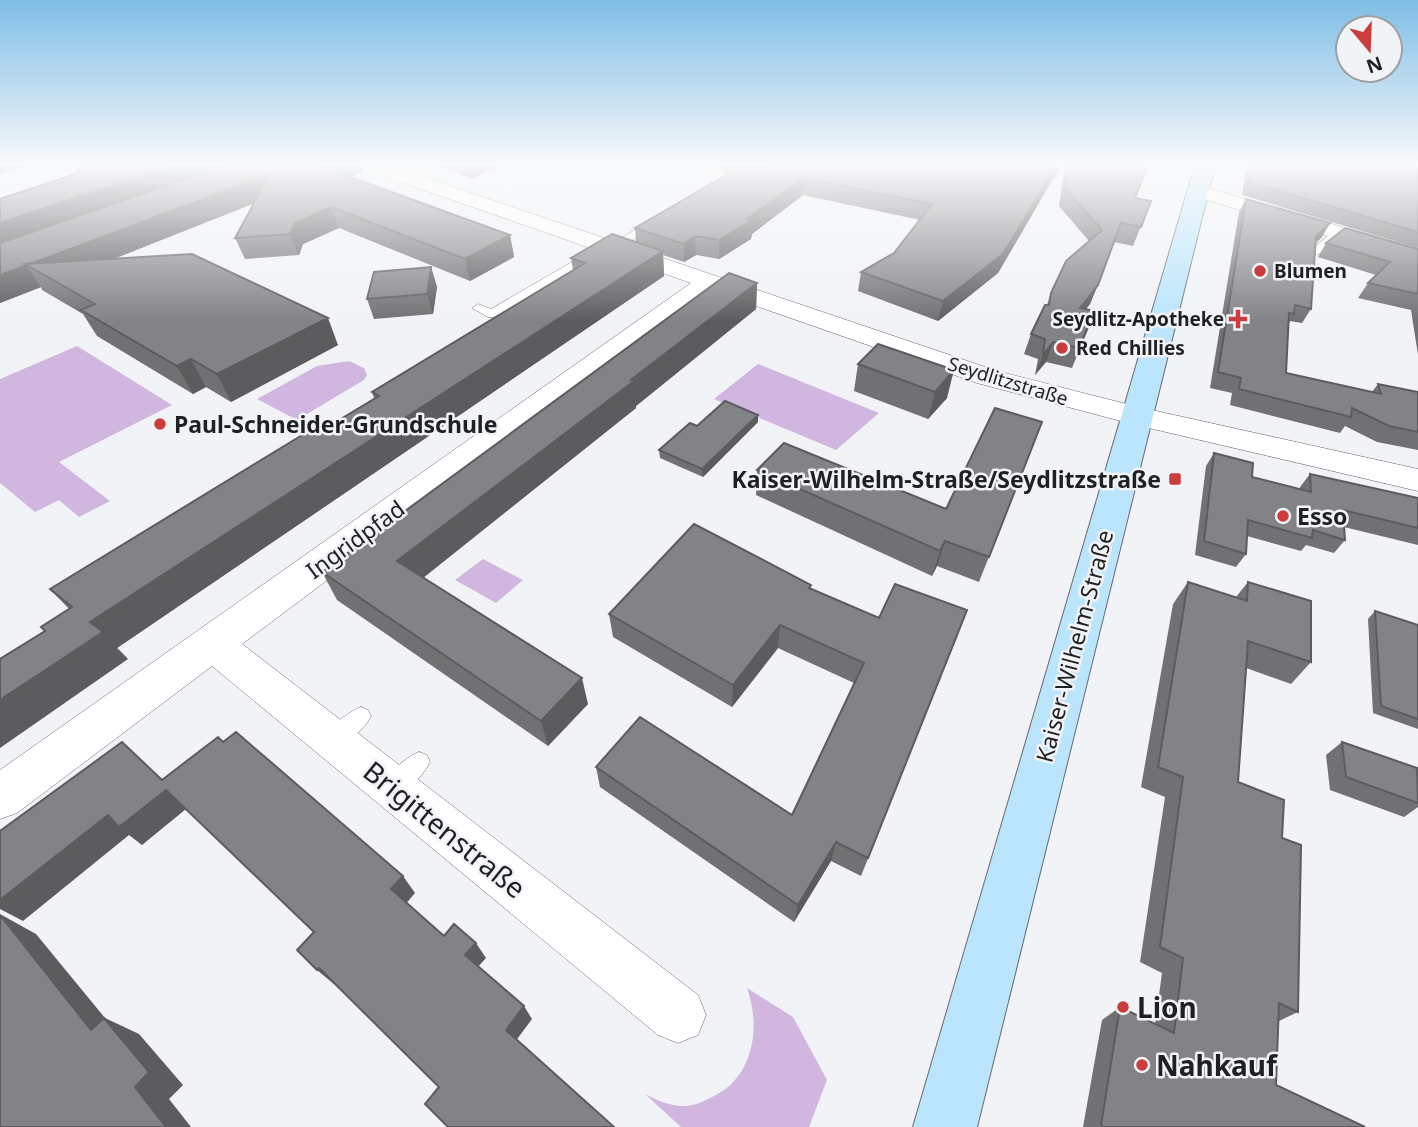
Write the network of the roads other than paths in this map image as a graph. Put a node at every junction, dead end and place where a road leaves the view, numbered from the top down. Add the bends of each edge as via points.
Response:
1 (524, 218) edge
2 (661, 218) edge
3 (1190, 218) edge
4 (1286, 218) edge
5 (1338, 233) junction
6 (609, 247) junction
7 (1315, 252) edge
8 (1418, 256) edge
9 (709, 282) junction
10 (478, 309) dead end
11 (1136, 416) junction
12 (1418, 481) edge
13 (212, 643) junction
14 (0, 797) edge
15 (678, 1015) dead end
16 (945, 1127) edge

1 - 6 street, Seydlitzstraße
2 - 6 lane
3 - 11 main road, Kaiser-Wilhelm-Straße
4 - 5 street
5 - 7 lane
5 - 8 street
6 - 9 street, Seydlitzstraße
6 - 10 lane via 492,314
9 - 11 street, Seydlitzstraße via 987,377
9 - 13 street, Ingridpfad
11 - 12 street, Seydlitzstraße
11 - 16 main road, Kaiser-Wilhelm-Straße
13 - 14 street, Ingridpfad
13 - 15 street, Brigittenstraße via 347,728 406,774

